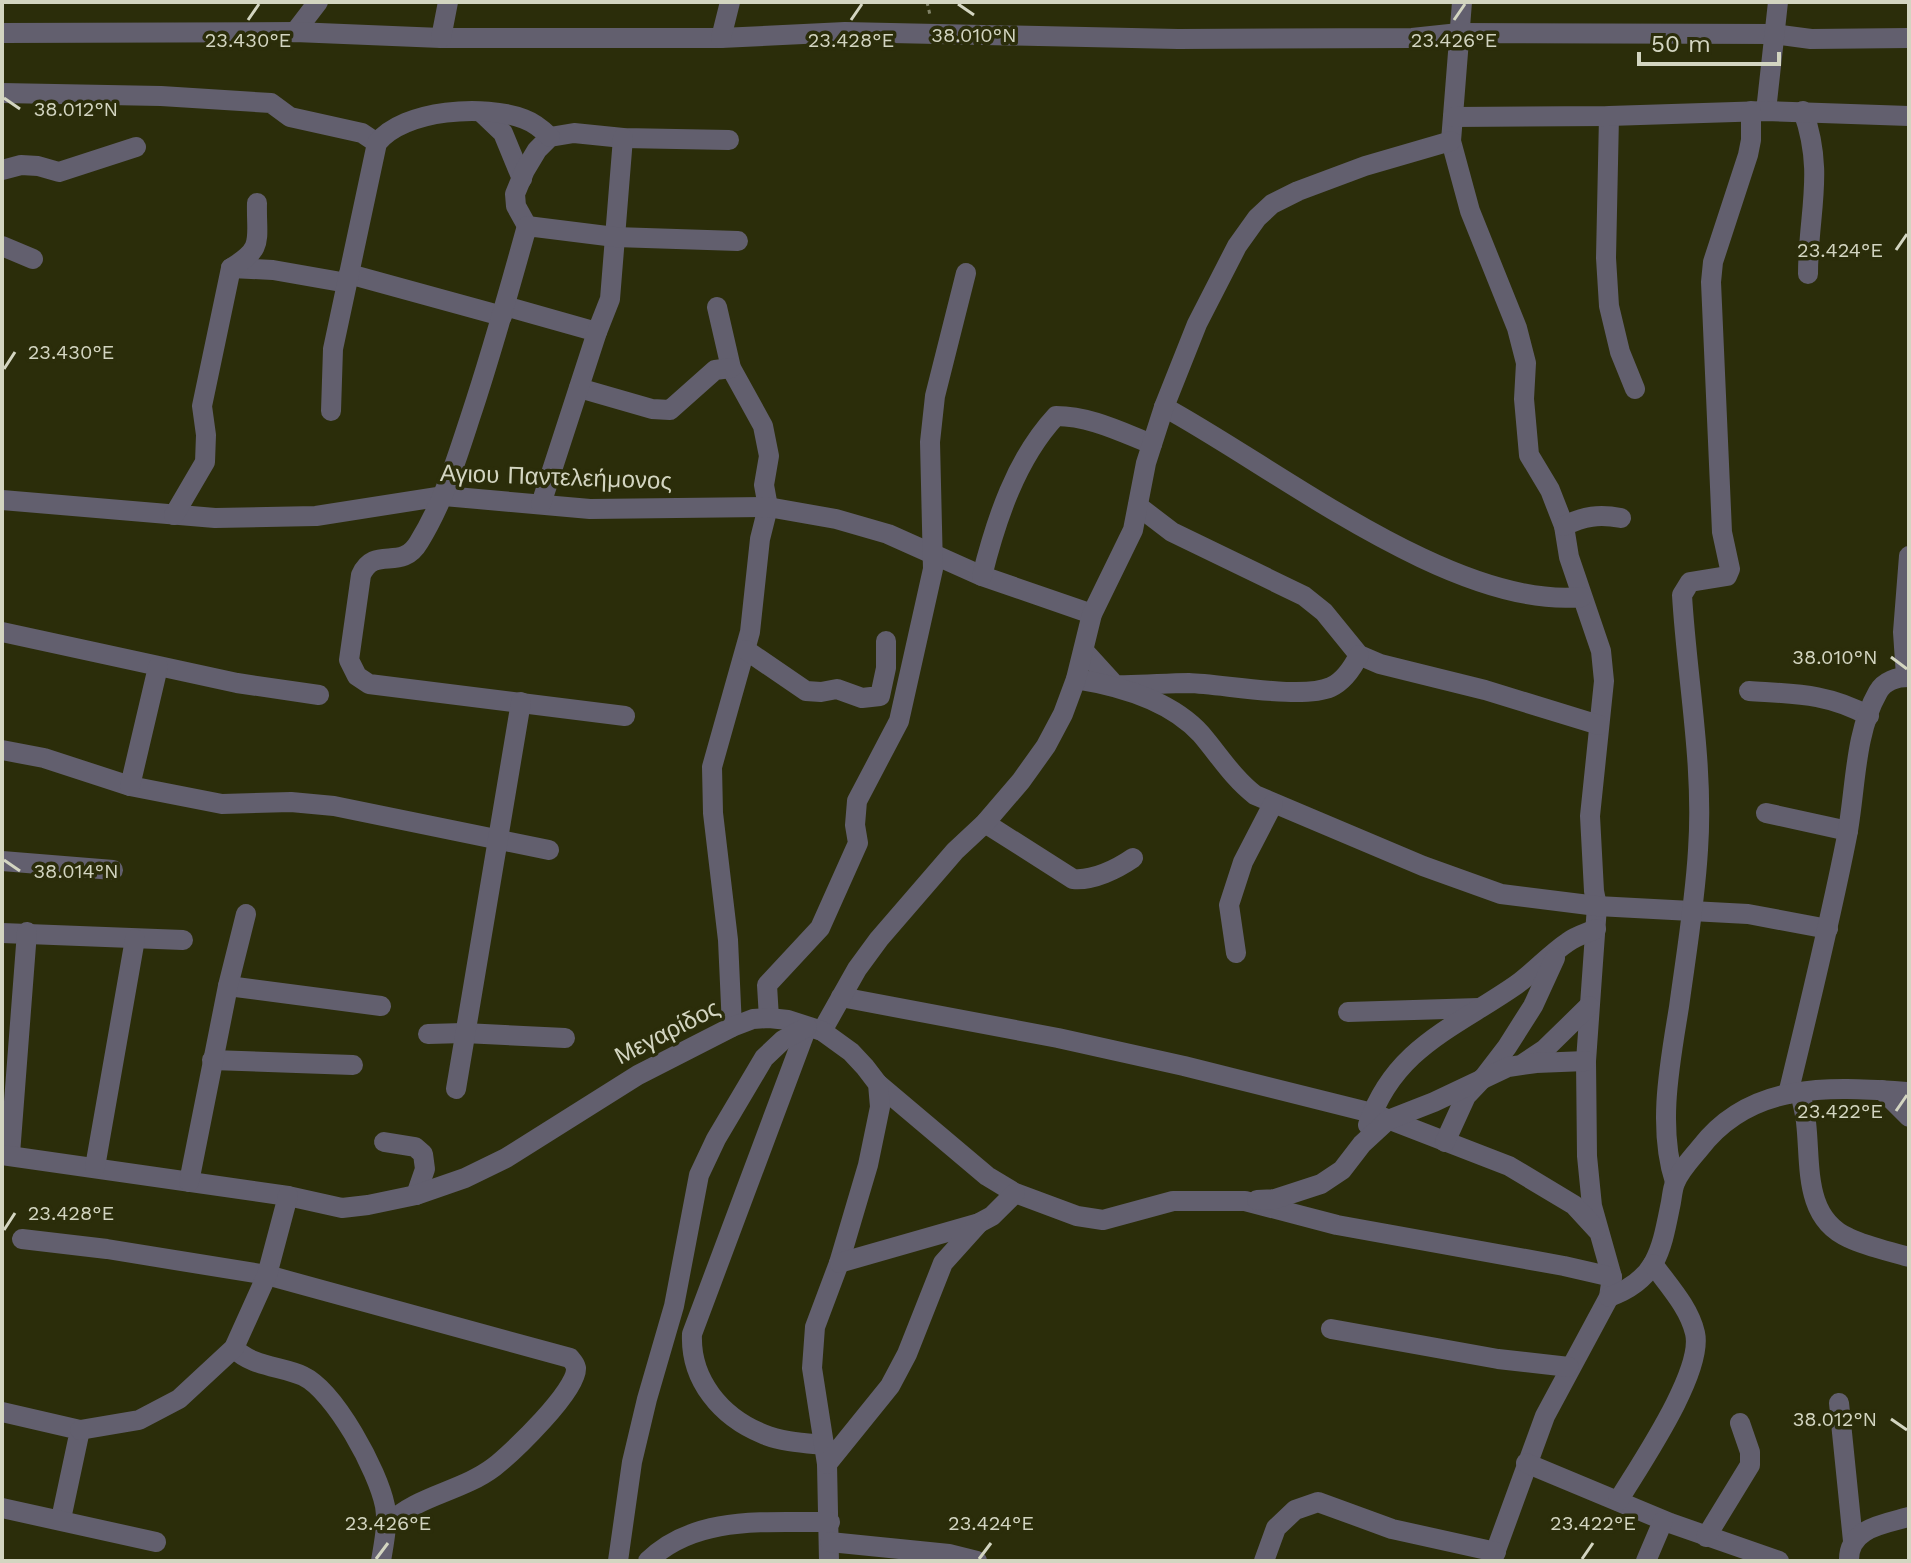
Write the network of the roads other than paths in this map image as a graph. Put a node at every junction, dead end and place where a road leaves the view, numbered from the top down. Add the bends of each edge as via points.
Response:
1 (318, 2) edge
2 (448, 2) edge
3 (730, 2) edge
4 (1462, 2) edge
5 (1778, 2) edge
6 (295, 32) junction
7 (2, 33) edge
8 (1459, 33) junction
9 (1774, 34) junction
10 (441, 38) junction
11 (721, 38) junction
12 (1909, 38) edge
13 (2, 93) edge
14 (1759, 111) junction
15 (1803, 111) junction
16 (481, 112) junction
17 (1609, 116) junction
18 (1909, 116) edge
19 (1453, 117) junction
20 (550, 137) junction
21 (623, 138) junction
22 (729, 140) dead end
23 (1451, 141) junction
24 (377, 143) junction
25 (136, 147) dead end
26 (2, 170) edge
27 (522, 179) junction
28 (257, 203) dead end
29 (527, 226) junction
30 (615, 237) junction
31 (738, 241) dead end
32 (2, 246) edge
33 (33, 259) dead end
34 (231, 268) junction
35 (966, 273) dead end
36 (1808, 274) dead end
37 (348, 279) junction
38 (717, 307) dead end
39 (504, 311) junction
40 (597, 332) junction
41 (731, 368) junction
42 (579, 388) junction
43 (1635, 389) dead end
44 (1164, 407) junction
45 (331, 411) dead end
46 (1152, 444) junction
47 (444, 496) junction
48 (2, 500) edge
49 (541, 504) junction
50 (1138, 506) junction
51 (768, 507) junction
52 (174, 515) junction
53 (1621, 518) dead end
54 (1564, 526) junction
55 (931, 554) junction
56 (1909, 556) edge
57 (982, 576) junction
58 (1582, 597) junction
59 (1092, 614) junction
60 (2, 632) edge
61 (886, 641) dead end
62 (746, 650) junction
63 (1084, 651) junction
64 (1359, 655) junction
65 (158, 667) junction
66 (1908, 676) edge
67 (1076, 679) junction
68 (1115, 685) junction
69 (1749, 691) dead end
70 (319, 695) dead end
71 (521, 702) junction
72 (625, 716) dead end
73 (1869, 716) junction
74 (1599, 725) junction
75 (2, 750) edge
76 (130, 786) junction
77 (1273, 804) junction
78 (1766, 813) dead end
79 (985, 823) junction
80 (1848, 831) junction
81 (498, 841) junction
82 (549, 850) dead end
83 (1133, 858) dead end
84 (2, 861) edge
85 (113, 870) dead end
86 (1597, 906) junction
87 (1693, 911) junction
88 (246, 914) dead end
89 (1596, 929) junction
90 (1828, 929) junction
91 (27, 932) junction
92 (2, 933) edge
93 (135, 939) junction
94 (183, 940) dead end
95 (1558, 950) junction
96 (1236, 953) dead end
97 (228, 986) junction
98 (841, 997) junction
99 (381, 1006) dead end
100 (1589, 1006) junction
101 (1481, 1008) junction
102 (1348, 1012) dead end
103 (769, 1018) junction
104 (732, 1027) junction
105 (814, 1029) junction
106 (464, 1033) junction
107 (428, 1034) dead end
108 (565, 1038) dead end
109 (212, 1060) junction
110 (1586, 1061) junction
111 (353, 1065) dead end
112 (1521, 1065) junction
113 (1484, 1077) junction
114 (878, 1084) junction
115 (456, 1089) dead end
116 (1882, 1090) junction
117 (1909, 1092) edge
118 (1794, 1093) junction
119 (1380, 1116) junction
120 (1909, 1117) edge
121 (384, 1142) dead end
122 (1445, 1142) junction
123 (6, 1155) edge
124 (95, 1167) junction
125 (189, 1182) junction
126 (1675, 1182) junction
127 (1015, 1193) junction
128 (416, 1195) junction
129 (288, 1196) junction
130 (1245, 1201) junction
131 (979, 1223) junction
132 (1600, 1233) junction
133 (22, 1239) dead end
134 (1909, 1257) edge
135 (839, 1263) junction
136 (1653, 1264) junction
137 (267, 1275) junction
138 (1610, 1287) junction
139 (1331, 1329) dead end
140 (234, 1348) junction
141 (1569, 1367) junction
142 (1839, 1403) dead end
143 (2, 1412) edge
144 (1740, 1423) dead end
145 (80, 1430) junction
146 (826, 1454) junction
147 (1526, 1463) junction
148 (1618, 1501) junction
149 (2, 1508) edge
150 (1909, 1517) edge
151 (61, 1519) junction
152 (1663, 1521) junction
153 (387, 1525) junction
154 (1706, 1537) junction
155 (156, 1542) dead end
156 (830, 1542) edge
157 (1851, 1551) edge
158 (1494, 1556) edge
159 (381, 1561) edge
160 (618, 1561) edge
161 (648, 1561) edge
162 (977, 1561) edge
163 (1264, 1561) edge
164 (1646, 1561) edge
165 (1779, 1561) edge

1 - 6 street
2 - 10 street
3 - 11 street
4 - 8 street
5 - 9 street
6 - 7 street
6 - 10 street
8 - 9 street
8 - 11 street via 1178,39 845,32
8 - 19 street
9 - 12 street
9 - 14 street
10 - 11 street
13 - 24 street via 271,103 290,117 362,133
14 - 15 street
14 - 17 street
14 - 87 street via 1711,282 1722,532 1730,569 1713,581 1690,582 1682,595 1700,817
15 - 18 street
15 - 36 street via 1816,170
16 - 20 street via 522,118
16 - 24 street via 403,122
16 - 27 street via 503,133
17 - 19 street
17 - 43 street via 1609,306
19 - 23 street
20 - 21 street via 574,133
20 - 27 street
21 - 22 street
21 - 30 street
23 - 44 street via 1365,166 1272,204 1237,246 1217,283
23 - 54 street via 1470,211 1526,363 1529,455
24 - 37 street
25 - 26 street via 59,172 21,165
27 - 29 street via 516,206
28 - 34 street via 255,249
29 - 30 street
29 - 39 street
30 - 31 street
30 - 40 street via 610,299
32 - 33 street
34 - 37 street
34 - 52 street via 202,406 205,462
35 - 55 street via 935,396
37 - 39 street
37 - 45 street via 333,349
38 - 41 street
39 - 40 street
39 - 47 street
40 - 42 street
41 - 42 street via 715,370 670,410
41 - 51 street via 763,426 769,456 764,485
42 - 49 street
44 - 46 street
44 - 58 street via 1359,525 1429,560 1508,591 1556,600
46 - 50 street
46 - 57 street via 1100,424 1056,416 1009,492
47 - 49 street, Αγιου Παντελεήμονος
47 - 52 street, Αγιου Παντελεήμονος via 316,516
47 - 71 street via 406,556 366,565 349,660 357,676 369,684
48 - 52 street, Αγιου Παντελεήμονος
49 - 51 street, Αγιου Παντελεήμονος via 590,509
50 - 59 street via 1133,530
50 - 64 street via 1172,532 1304,596
51 - 55 street, Αγιου Παντελεήμονος via 836,519
51 - 62 street
53 - 54 street via 1599,514
54 - 58 street
55 - 57 street, Αγιου Παντελεήμονος
55 - 103 street via 930,587 899,721 857,801 858,843 820,928 767,985
56 - 66 street via 1903,621
57 - 59 street, Αγιου Παντελεήμονος
58 - 74 street via 1601,651
59 - 63 street
60 - 65 street
61 - 62 street via 883,688 871,699 837,689 806,691
62 - 104 street via 712,767
63 - 67 street
63 - 68 street
64 - 68 street via 1340,680 1311,691 1186,683
64 - 74 street
65 - 70 street
65 - 76 street
66 - 73 street via 1879,689
67 - 68 street
67 - 79 street via 1039,756
68 - 77 street via 1176,714 1199,732 1240,783
69 - 73 street via 1833,699
71 - 72 street
71 - 81 street
73 - 80 street
74 - 86 street via 1590,816
75 - 76 street
76 - 81 street via 222,804 334,806
77 - 86 street via 1501,894
77 - 96 street via 1243,862 1229,905
78 - 80 street
79 - 83 street via 1073,879 1101,874
79 - 98 street via 879,939
80 - 90 street
81 - 82 street
81 - 106 street
84 - 85 street
86 - 87 street
86 - 89 street
87 - 90 street via 1748,914
87 - 126 street via 1668,1085 1667,1144
88 - 97 street
89 - 95 street
89 - 100 street
90 - 118 street
91 - 92 street
91 - 93 street
91 - 123 street
93 - 94 street
93 - 124 street
95 - 101 street
95 - 113 street via 1533,1006
97 - 99 street
97 - 109 street
98 - 105 street
98 - 119 street via 1156,1059
100 - 110 street
100 - 112 street
101 - 102 street
101 - 119 street via 1405,1062 1391,1077
103 - 104 street, Μεγαρίδος
103 - 105 street, Μεγαρίδος
104 - 128 street, Μεγαρίδος via 638,1075 506,1158
105 - 114 street, Μεγαρίδος via 851,1052
105 - 146 street via 692,1334 691,1355 712,1398 732,1417 764,1435
105 - 160 street via 783,1040 764,1058 699,1175 674,1306 632,1462
106 - 107 street
106 - 108 street
106 - 115 street
109 - 111 street
109 - 125 street
110 - 112 street
110 - 132 street via 1587,1156
112 - 113 street
113 - 119 street via 1434,1102
113 - 122 street via 1466,1096
114 - 127 street, Μεγαρίδος via 959,1155
114 - 135 street via 878,1127
116 - 117 street
116 - 118 street
116 - 120 street
118 - 126 street via 1738,1111 1706,1139
118 - 134 street via 1806,1120 1812,1195 1821,1215 1848,1238
119 - 122 street
119 - 130 street via 1342,1170 1321,1184 1275,1199
121 - 128 street via 415,1147 423,1154 425,1169
122 - 132 street via 1509,1166 1545,1187 1574,1205
123 - 124 street, Μεγαρίδος
124 - 125 street, Μεγαρίδος
125 - 129 street, Μεγαρίδος
126 - 136 street
127 - 130 street, Μεγαρίδος via 1103,1220 1173,1201
127 - 131 street
128 - 129 street, Μεγαρίδος via 342,1208
129 - 137 street
130 - 138 street via 1337,1225 1564,1266
131 - 135 street
131 - 146 street via 943,1263 890,1386
132 - 138 street
133 - 137 street
135 - 146 street via 815,1327 813,1349
136 - 138 street via 1631,1289
136 - 148 street via 1683,1305 1697,1350 1679,1396
137 - 140 street
137 - 153 street via 574,1363 573,1380 552,1411 493,1468 403,1510
138 - 141 street
139 - 141 street
140 - 145 street via 179,1399 139,1420
140 - 153 street via 264,1365 304,1377 326,1395 381,1490
141 - 147 street
142 - 157 street
143 - 145 street
144 - 154 street via 1750,1465
145 - 151 street
146 - 156 street
147 - 148 street
147 - 158 street
148 - 152 street
149 - 151 street
150 - 157 street via 1863,1532
151 - 155 street
152 - 154 street
152 - 164 street
153 - 159 street
154 - 165 street
156 - 161 street via 710,1527 661,1548
156 - 162 street
158 - 163 street via 1392,1529 1318,1502 1295,1510 1276,1528

